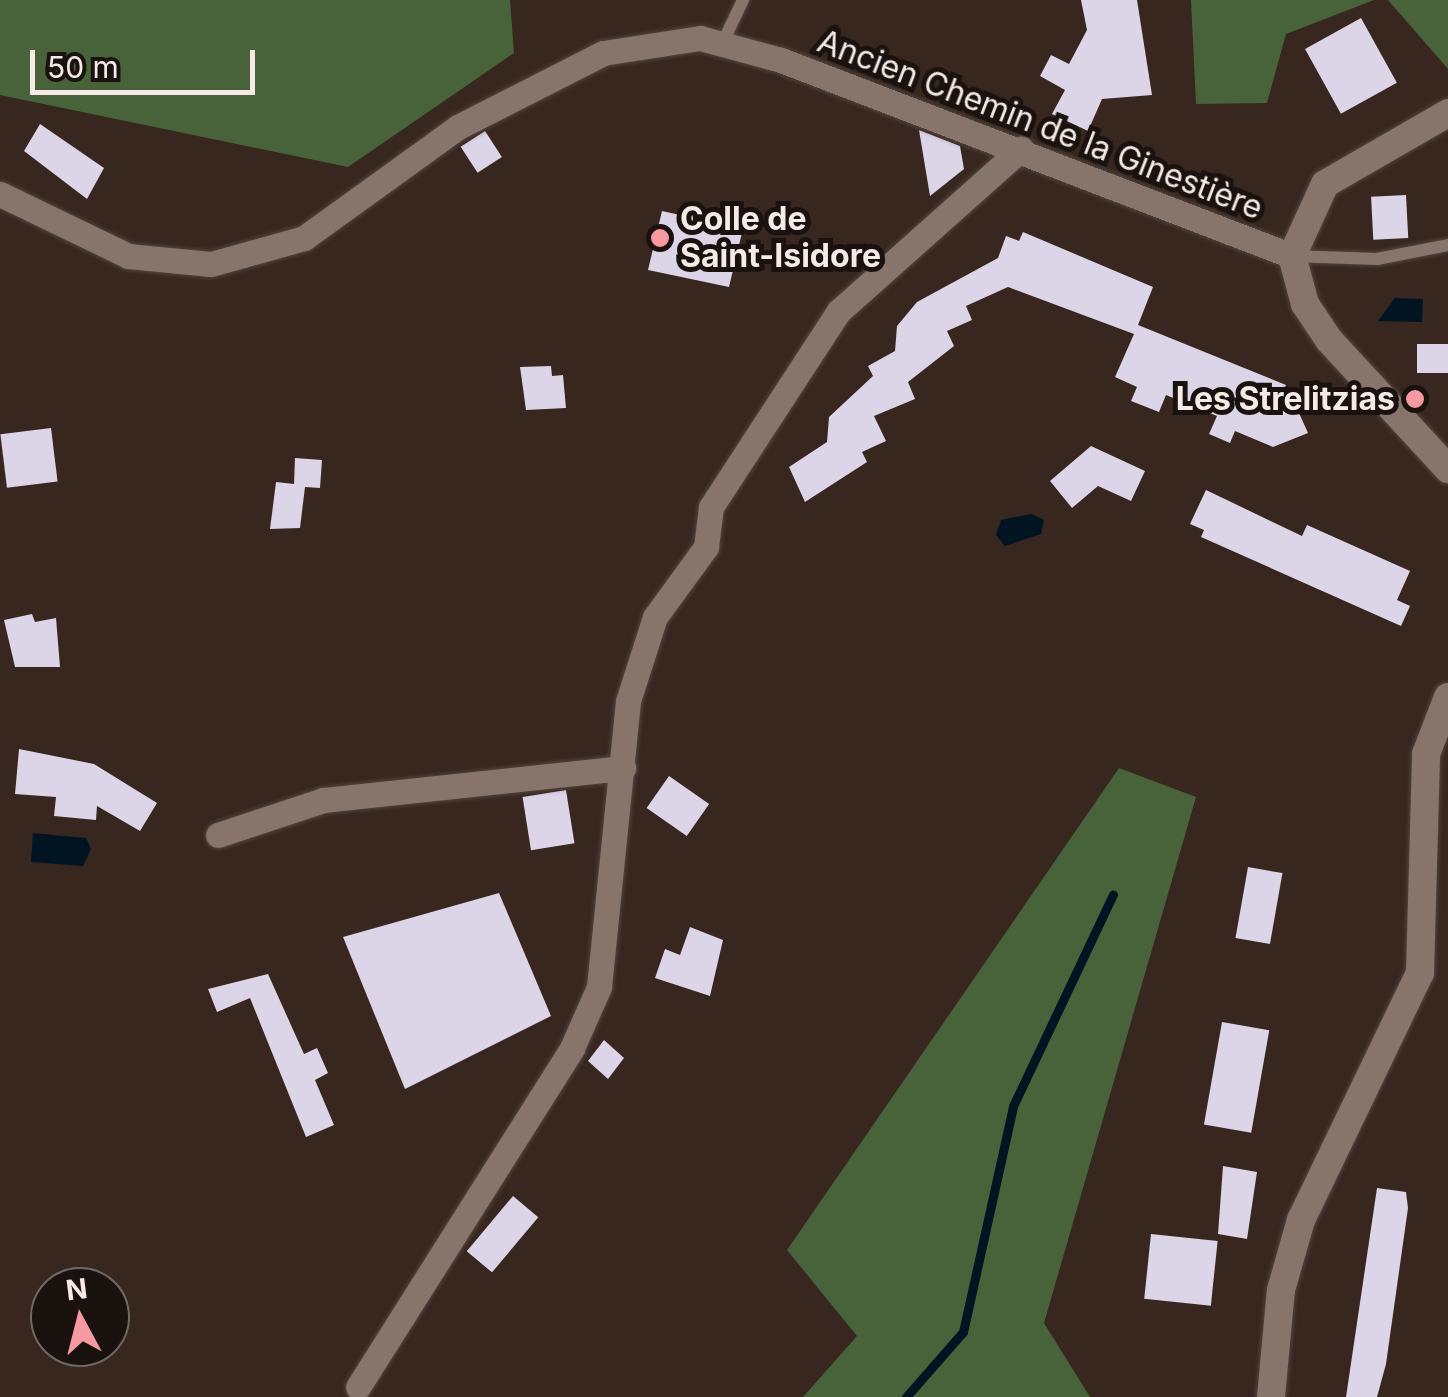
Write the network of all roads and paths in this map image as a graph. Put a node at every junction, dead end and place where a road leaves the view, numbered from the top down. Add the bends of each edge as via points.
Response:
1 (743, 0) edge
2 (722, 44) junction
3 (1448, 112) edge
4 (1021, 149) junction
5 (0, 194) edge
6 (1448, 245) edge
7 (1292, 256) junction
8 (1448, 469) edge
9 (1448, 697) edge
10 (622, 768) junction
11 (218, 835) dead end
12 (358, 1387) dead end
13 (1271, 1397) edge

1 - 2 lane
2 - 4 street, Ancien Chemin de la Ginestière
2 - 5 street, Ancien Chemin de la Ginestière via 700,38 602,53 458,127 304,238 211,264 128,256
3 - 7 street via 1325,184
4 - 7 street, Ancien Chemin de la Ginestière
4 - 10 street via 839,311 712,508 706,547 655,617 628,701
6 - 7 lane via 1377,259
7 - 8 street via 1304,304 1330,340
9 - 13 street via 1424,769 1420,973 1301,1220 1281,1290
10 - 11 street via 323,800
10 - 12 street via 599,988 572,1048

